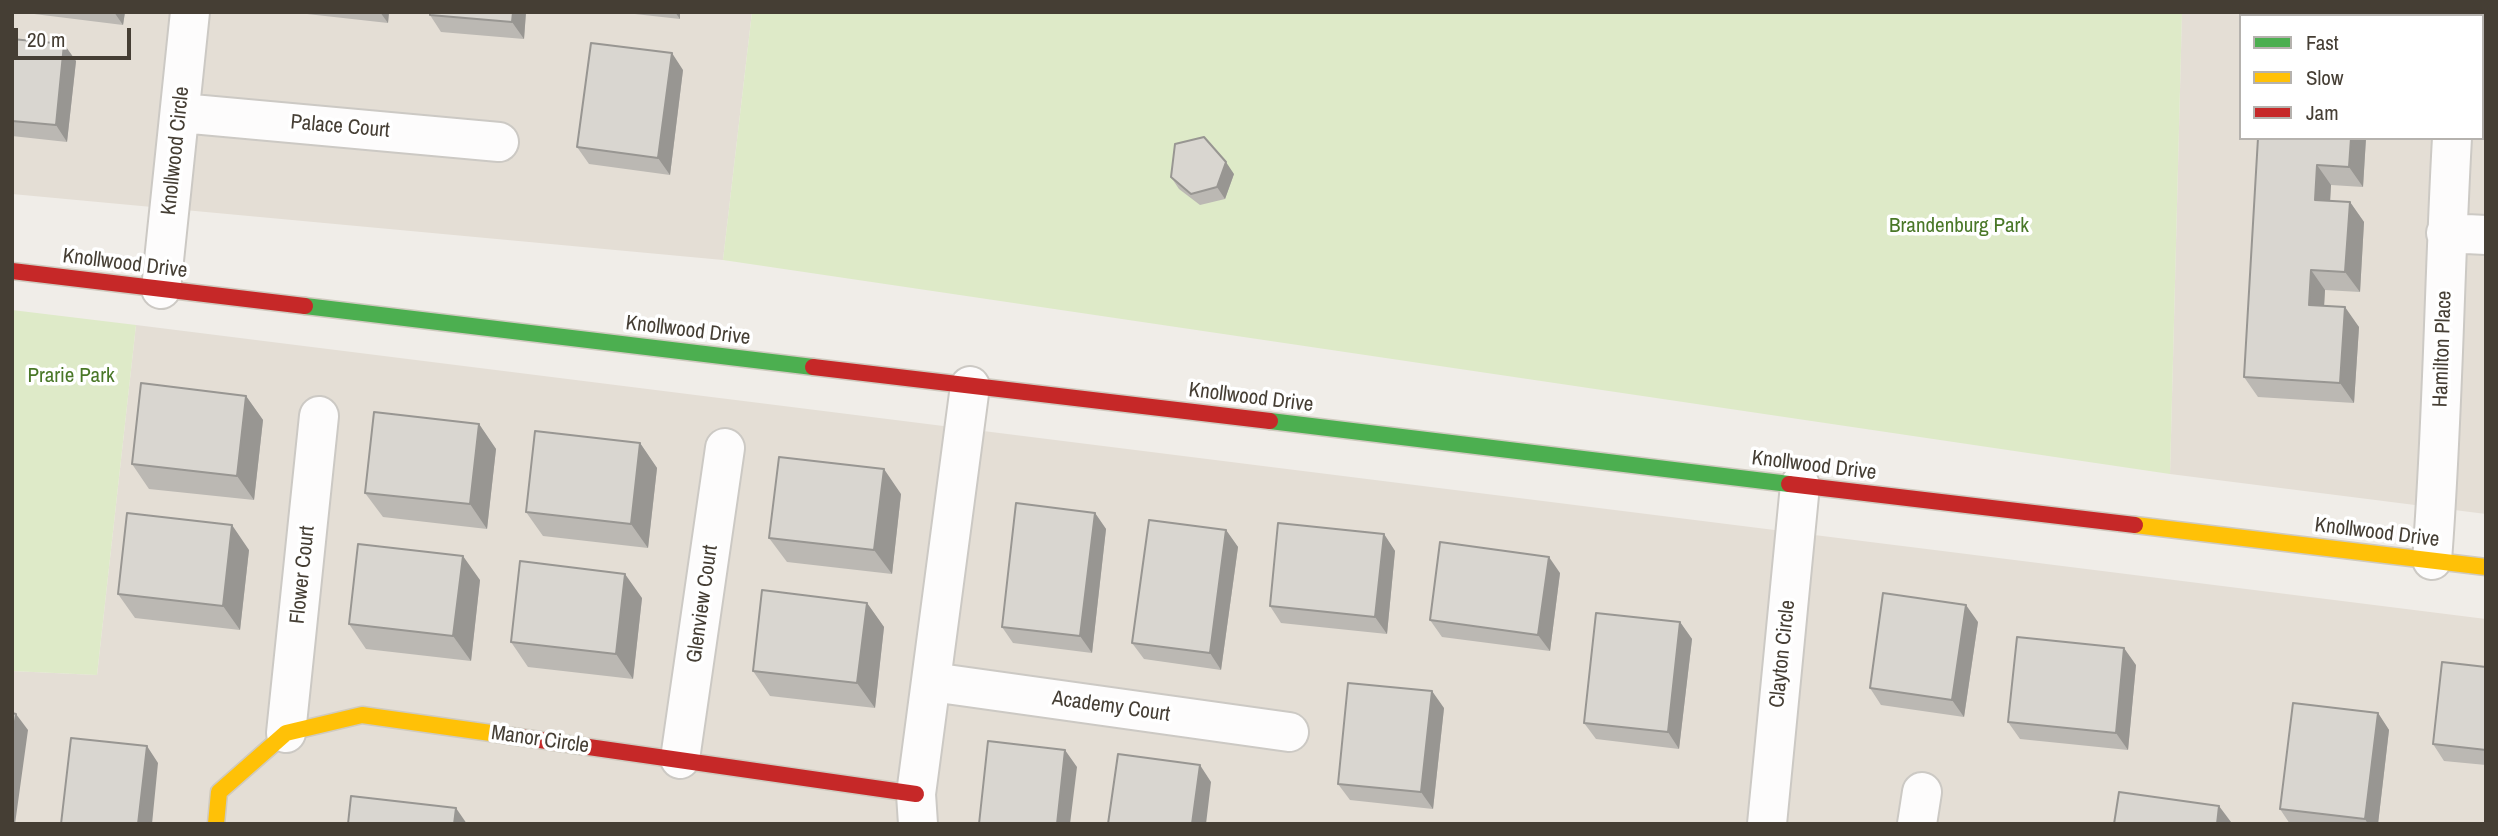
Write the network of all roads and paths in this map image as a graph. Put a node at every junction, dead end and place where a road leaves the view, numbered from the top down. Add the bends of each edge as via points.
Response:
1 (190, 12) edge
2 (181, 113) junction
3 (2452, 140) edge
4 (499, 142) dead end
5 (2446, 233) junction
6 (2486, 235) edge
7 (12, 271) edge
8 (161, 289) junction
9 (971, 386) junction
10 (319, 416) dead end
11 (725, 448) dead end
12 (1800, 485) junction
13 (2432, 560) junction
14 (2486, 567) edge
15 (932, 682) junction
16 (1289, 732) dead end
17 (286, 733) junction
18 (680, 759) junction
19 (917, 809) edge
20 (216, 824) edge
21 (1767, 824) edge

1 - 2 street, Knollwood Circle
2 - 4 street, Palace Court
2 - 8 street, Knollwood Circle
3 - 5 street, Hamilton Place
5 - 6 street
5 - 13 street, Hamilton Place
7 - 8 street, Knollwood Drive
8 - 9 street, Knollwood Drive
9 - 12 street, Knollwood Drive
9 - 15 street, Manor Circle
10 - 17 street, Flower Court
11 - 18 street, Glenview Court
12 - 13 street, Knollwood Drive
12 - 21 street, Clayton Circle
13 - 14 street, Knollwood Drive
15 - 16 street, Academy Court
15 - 19 street, Manor Circle
17 - 18 street, Manor Circle via 362,715
17 - 20 street, Manor Circle via 219,792
18 - 19 street, Manor Circle

